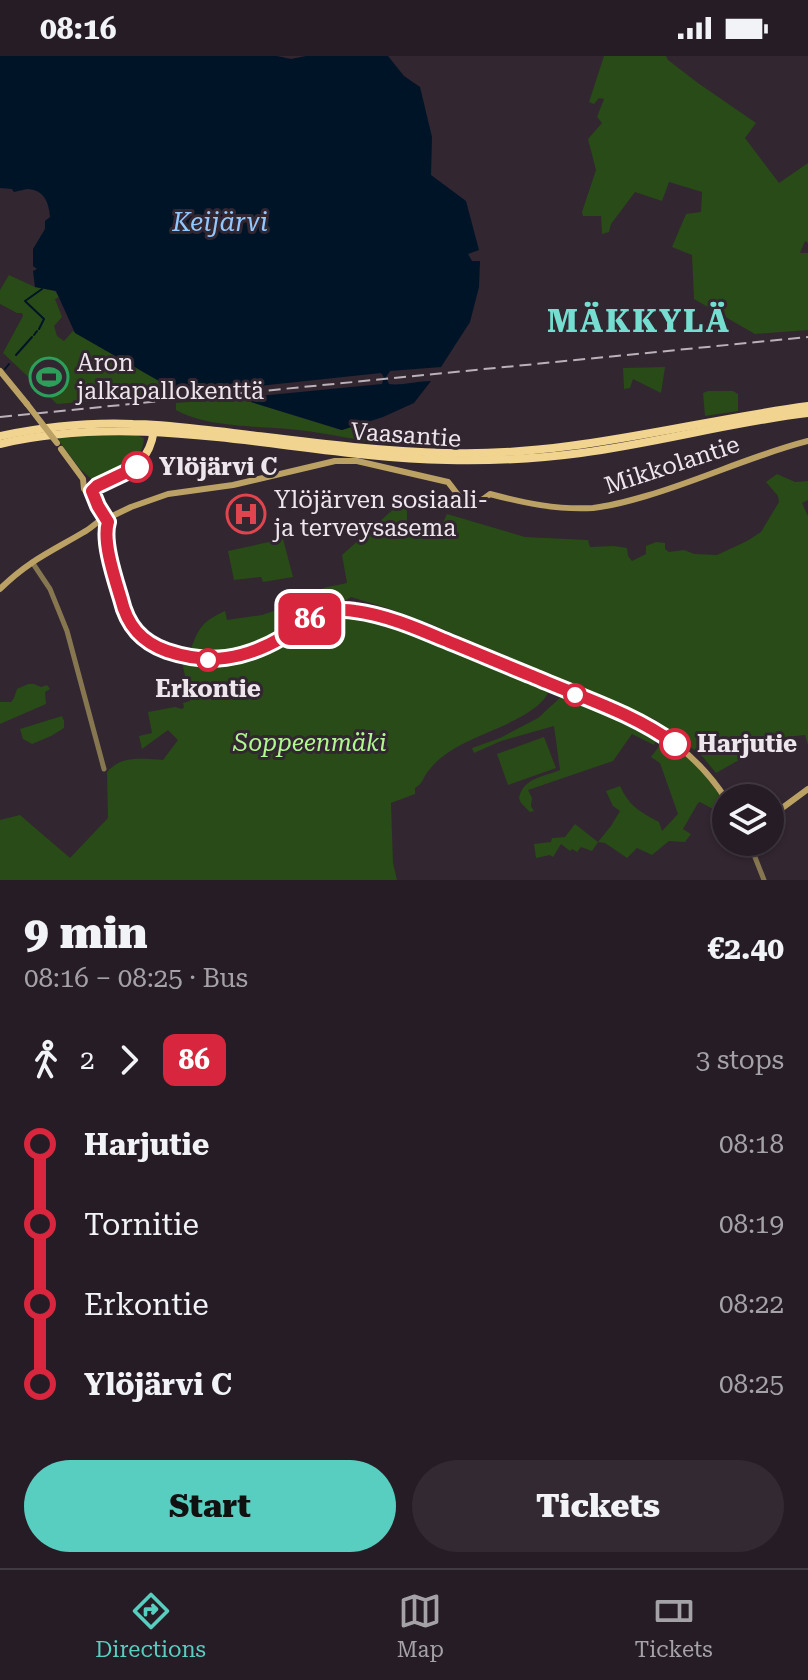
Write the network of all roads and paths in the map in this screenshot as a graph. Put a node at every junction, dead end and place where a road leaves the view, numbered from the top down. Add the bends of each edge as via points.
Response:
1 (0, 371) edge
2 (808, 406) edge
3 (808, 413) edge
4 (151, 428) junction
5 (0, 436) edge
6 (808, 441) edge
7 (0, 444) edge
8 (90, 487) junction
9 (103, 523) junction
10 (32, 562) junction
11 (0, 589) edge
12 (104, 769) dead end
13 (714, 784) edge
14 (808, 789) edge
15 (784, 807) edge
16 (755, 856) edge
17 (764, 880) edge

1 - 8 main road, bridge
2 - 4 highway, Vaasantie via 584,445 480,454
3 - 4 highway, Vaasantie via 592,451 515,459 411,458
4 - 5 highway, Vaasantie via 79,424
4 - 7 highway, Vaasantie
4 - 8 highway via 134,465
6 - 9 main road, Mikkolantie via 655,494 595,508 538,506 490,494 466,503 448,482 346,460 181,493
8 - 9 main road
9 - 10 main road, Mikkolantie
9 - 13 main road via 126,615 139,635 156,647 195,659 224,659 267,645 324,612 375,615 648,726 695,761
10 - 11 main road, Mikkolantie
10 - 12 street via 67,631
14 - 15 main road
16 - 17 street

